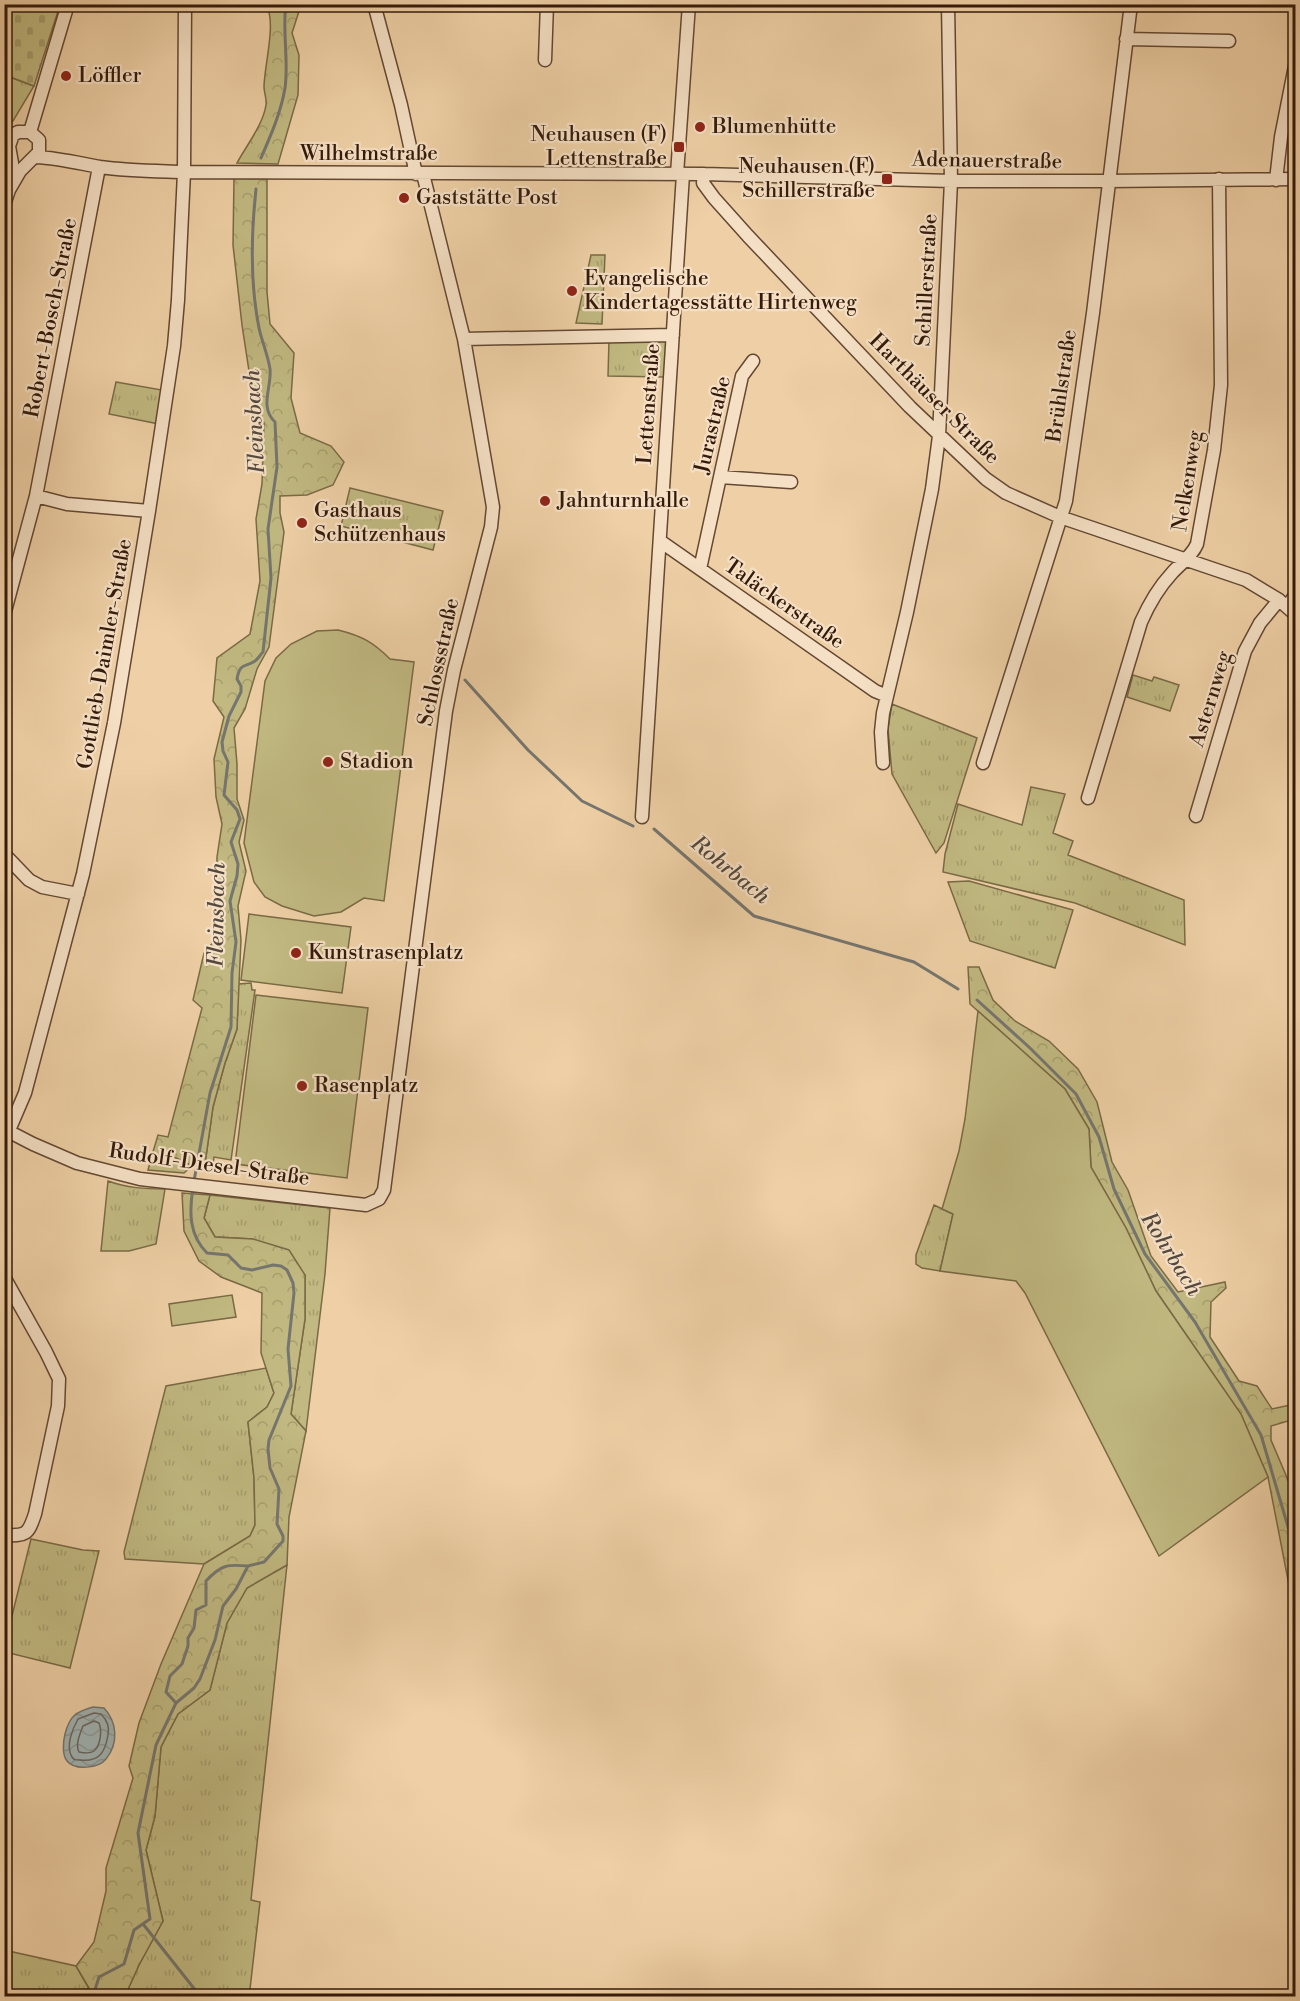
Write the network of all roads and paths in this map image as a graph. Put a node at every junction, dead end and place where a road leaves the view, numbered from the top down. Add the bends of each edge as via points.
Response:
1 (68, 4) edge
2 (185, 4) edge
3 (374, 4) edge
4 (547, 4) edge
5 (689, 4) edge
6 (948, 4) edge
7 (1131, 4) edge
8 (1126, 39) junction
9 (1229, 41) dead end
10 (545, 60) dead end
11 (1296, 61) edge
12 (4, 131) edge
13 (24, 132) junction
14 (39, 144) junction
15 (9, 151) edge
16 (34, 158) junction
17 (61, 158) junction
18 (99, 166) junction
19 (184, 172) junction
20 (420, 174) junction
21 (680, 174) junction
22 (704, 174) junction
23 (1296, 178) edge
24 (1219, 179) junction
25 (951, 180) junction
26 (1276, 180) junction
27 (1108, 181) junction
28 (9, 190) junction
29 (4, 206) edge
30 (673, 335) junction
31 (464, 339) junction
32 (753, 361) dead end
33 (939, 436) junction
34 (720, 477) junction
35 (791, 482) dead end
36 (36, 496) junction
37 (149, 511) junction
38 (1060, 517) junction
39 (660, 541) junction
40 (1185, 560) junction
41 (700, 569) junction
42 (1296, 594) edge
43 (1287, 607) edge
44 (4, 615) edge
45 (887, 696) junction
46 (883, 763) dead end
47 (983, 763) dead end
48 (1088, 798) dead end
49 (1196, 816) dead end
50 (642, 817) dead end
51 (4, 854) edge
52 (78, 894) junction
53 (6, 1135) edge
54 (379, 1199) joint
55 (4, 1277) edge
56 (4, 1535) edge

1 - 13 street
2 - 19 street, Gottlieb-Daimler-Straße
3 - 20 street, Schlossstraße
4 - 10 street
5 - 21 street, Lettenstraße
6 - 25 street, Schillerstraße
7 - 8 street, Brühlstraße
8 - 9 street
8 - 27 street, Brühlstraße
11 - 26 street
12 - 13 street
13 - 14 street via 35,135
13 - 15 street via 10,140
14 - 16 street
14 - 17 street, Wilhelmstraße
15 - 16 street via 21,161
15 - 28 street
16 - 17 street, Wilhelmstraße
16 - 28 street via 20,171
17 - 18 street, Wilhelmstraße
18 - 19 street, Wilhelmstraße
18 - 36 street, Robert-Bosch-Straße
19 - 20 street, Wilhelmstraße
19 - 37 street, Gottlieb-Daimler-Straße via 174,346
20 - 21 street, Wilhelmstraße
20 - 31 street, Schlossstraße
21 - 22 street, Adenauerstraße
21 - 30 street, Lettenstraße
22 - 25 street, Adenauerstraße
22 - 33 street, Harthäuser Straße via 703,183 721,205
23 - 26 street, Adenauerstraße
24 - 26 street, Adenauerstraße
24 - 27 street, Adenauerstraße
24 - 40 street, Nelkenweg via 1221,385 1197,544
25 - 27 street, Adenauerstraße
25 - 33 street, Schillerstraße
27 - 38 street, Brühlstraße via 1093,313 1066,501
28 - 29 street
30 - 31 street
30 - 39 street, Lettenstraße
31 - 54 street, Schlossstraße via 493,507 446,711 384,1190
32 - 34 street, Jurastraße via 742,376
33 - 38 street, Harthäuser Straße via 1006,493
33 - 45 street, Schillerstraße via 932,489
34 - 35 street
34 - 41 street, Jurastraße
36 - 37 street via 67,504
36 - 44 street, Robert-Bosch-Straße
37 - 52 street, Gottlieb-Daimler-Straße via 114,723
38 - 40 street, Harthäuser Straße
38 - 47 street, Brühlstraße
39 - 41 street, Taläckerstraße
39 - 50 street, Lettenstraße
40 - 43 street, Harthäuser Straße via 1246,580
40 - 48 street, Nelkenweg via 1157,593 1141,622
41 - 45 street, Taläckerstraße via 874,691
42 - 43 street, Asternweg
43 - 49 street, Asternweg via 1260,623 1245,651
45 - 46 street, Schillerstraße via 881,732
51 - 52 street via 29,880 42,887
52 - 53 street, Gottlieb-Daimler-Straße via 25,1093
53 - 54 street, Rudolf-Diesel-Straße via 77,1163 140,1179 360,1205
55 - 56 street via 46,1352 60,1387 35,1514 26,1533

